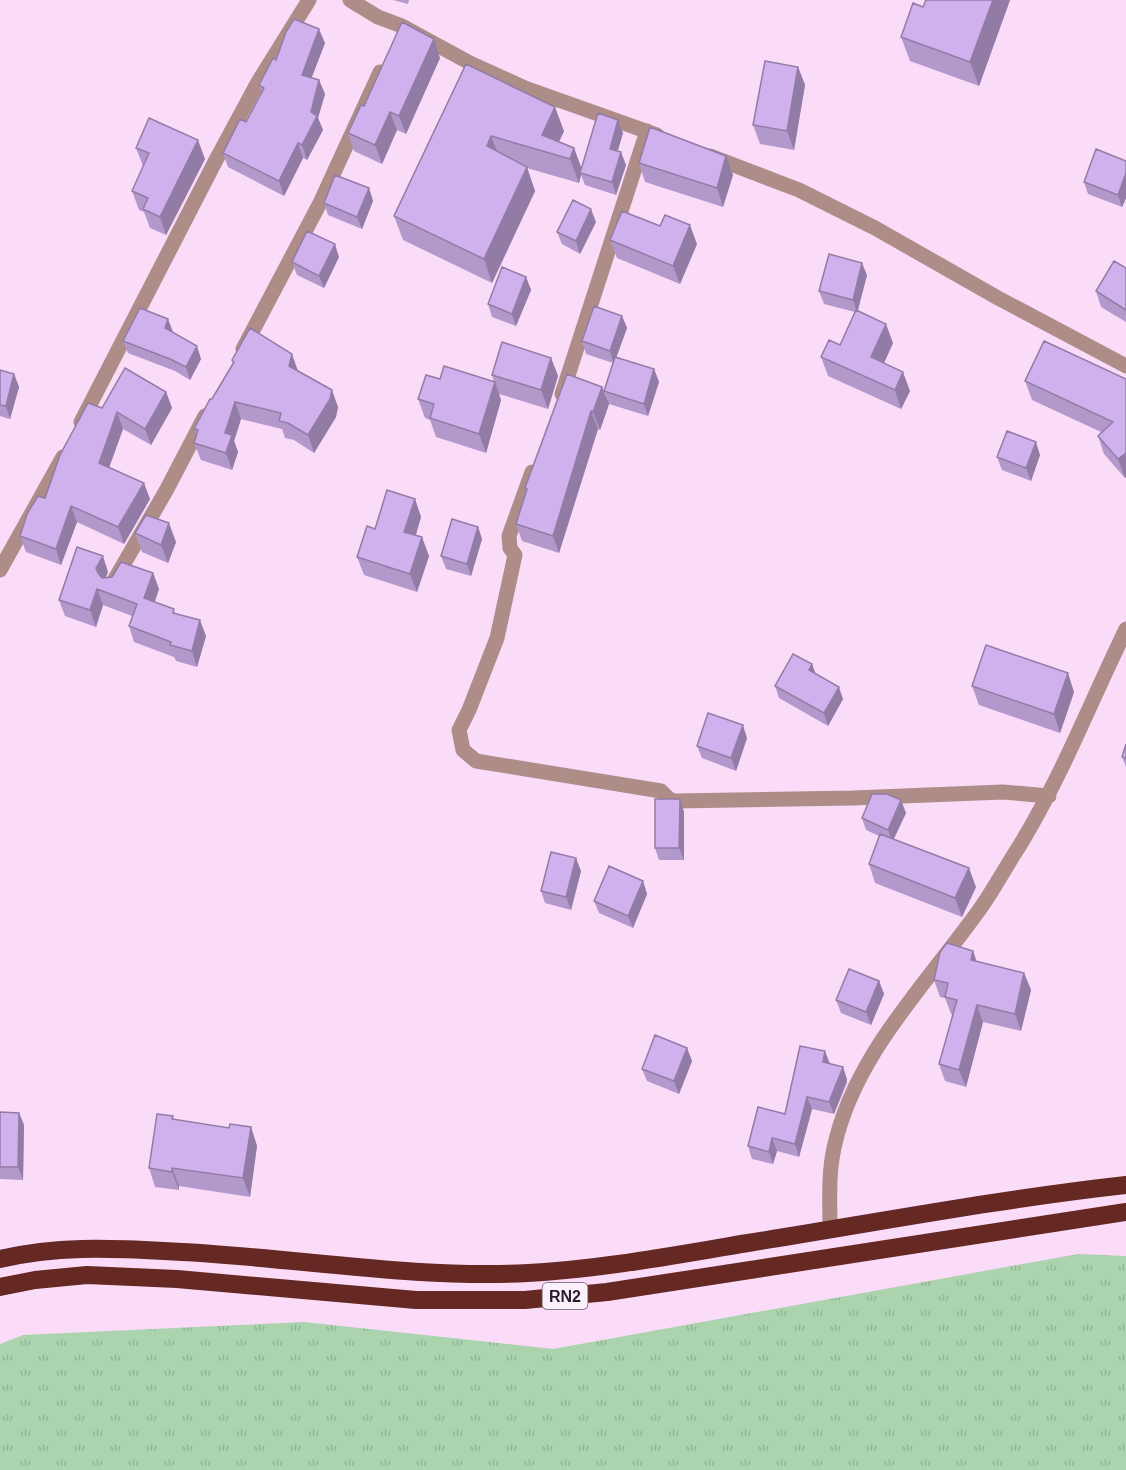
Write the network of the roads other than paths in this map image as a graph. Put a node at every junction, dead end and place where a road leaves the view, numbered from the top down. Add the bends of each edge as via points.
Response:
1 (309, 0) edge
2 (350, 0) edge
3 (387, 57) edge
4 (647, 131) junction
5 (668, 139) edge
6 (699, 151) edge
7 (237, 360) edge
8 (1126, 366) edge
9 (214, 399) edge
10 (557, 412) edge
11 (537, 460) edge
12 (0, 570) edge
13 (112, 585) edge
14 (1126, 629) edge
15 (1049, 796) junction
16 (1126, 1185) edge
17 (1126, 1212) edge
18 (830, 1230) junction
19 (0, 1259) edge
20 (0, 1287) edge

1 - 12 street via 226,140 67,450
2 - 4 street via 399,31 525,88
3 - 7 street via 320,203
4 - 5 street
4 - 10 street
6 - 8 street via 799,190 875,228
9 - 13 street
11 - 15 street via 509,536 515,555 497,638 459,730 463,750 476,761 661,791 675,801 1002,792
14 - 15 street
15 - 18 street via 982,905 880,1041 864,1070 844,1111 834,1149
16 - 18 highway, RN2
17 - 20 highway, RN2 via 607,1292 525,1300 416,1300 87,1275
18 - 19 highway, RN2 via 605,1267 528,1273 451,1273 103,1248 34,1251

